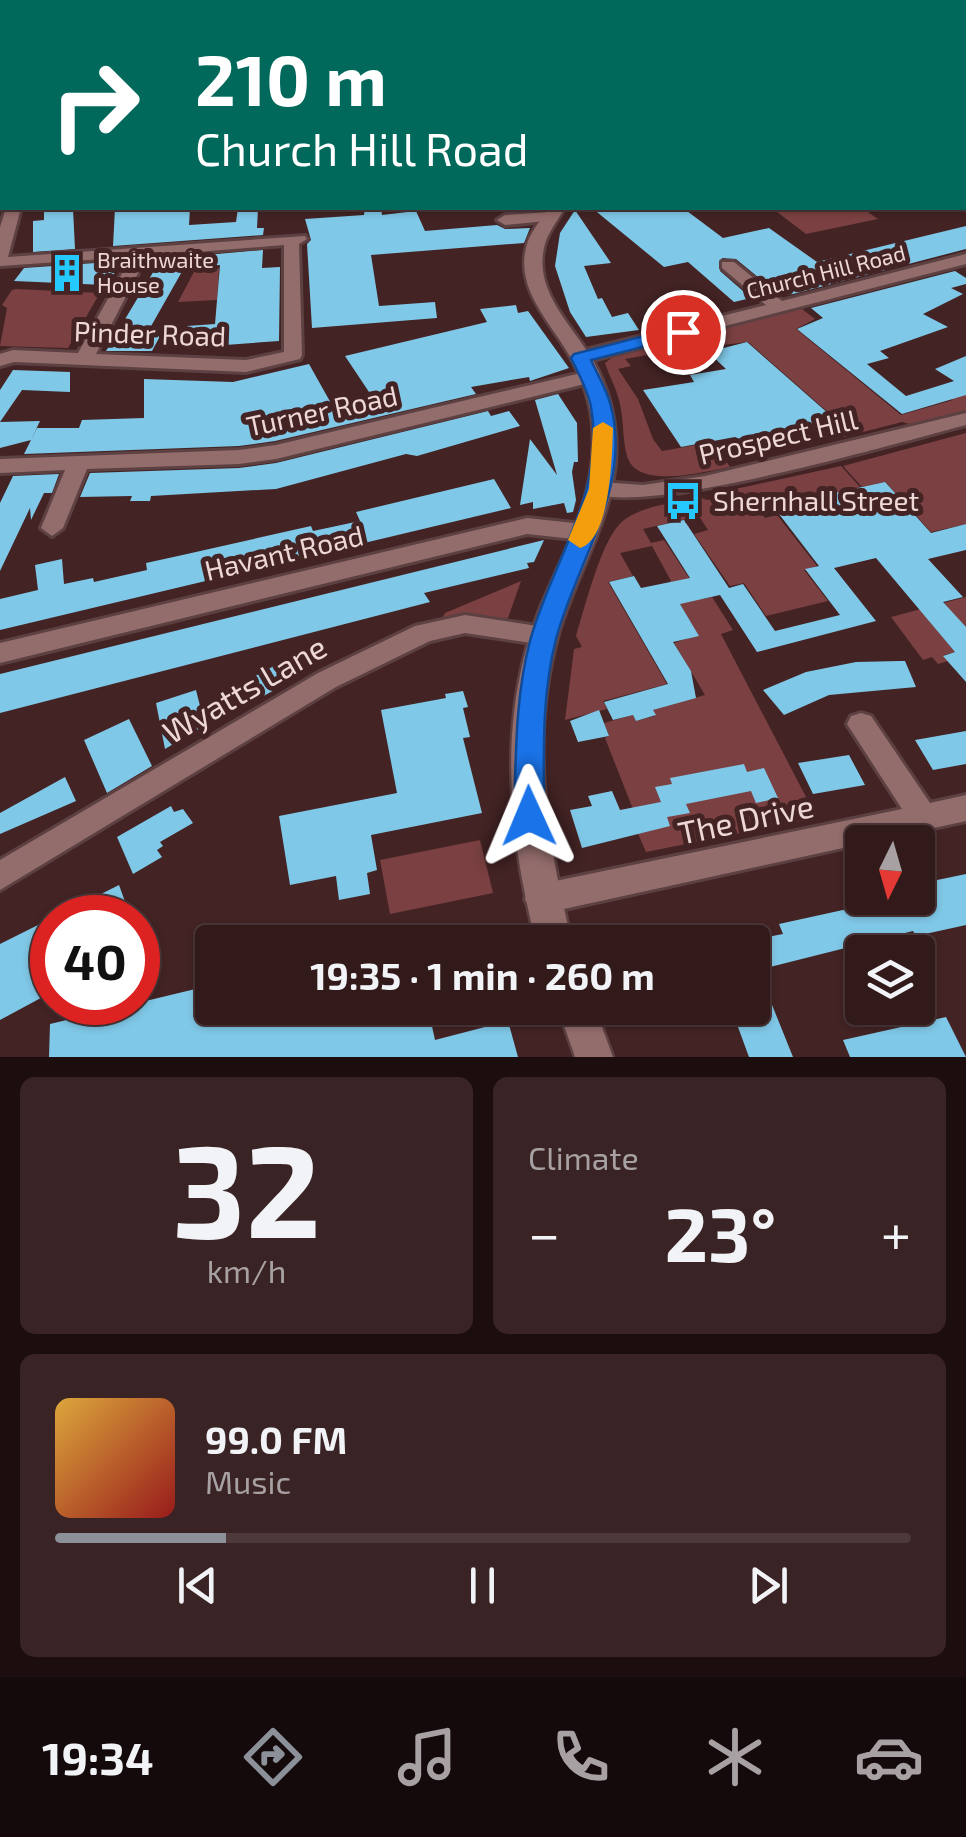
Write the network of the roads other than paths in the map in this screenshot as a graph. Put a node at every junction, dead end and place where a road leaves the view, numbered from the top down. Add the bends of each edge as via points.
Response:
1 (13, 210) edge
2 (554, 212) edge
3 (504, 220) dead end
4 (140, 251) junction
5 (1, 259) edge
6 (966, 260) edge
7 (728, 266) dead end
8 (778, 307) junction
9 (2, 359) edge
10 (84, 359) junction
11 (585, 367) junction
12 (966, 419) edge
13 (79, 462) junction
14 (0, 466) edge
15 (600, 489) junction
16 (52, 528) dead end
17 (583, 532) junction
18 (544, 636) junction
19 (0, 653) edge
20 (861, 724) dead end
21 (966, 808) edge
22 (925, 819) junction
23 (0, 876) edge
24 (540, 899) junction
25 (548, 925) edge
26 (583, 1025) edge
27 (594, 1057) edge

1 - 5 street
2 - 3 street
2 - 11 street via 534,264 541,296
4 - 5 street
4 - 10 street
4 - 10 street, Pinder Road via 294,239 293,355 246,366
6 - 8 street, Church Hill Road
7 - 8 street
8 - 11 street, Church Hill Road
9 - 10 street, Pinder Road
11 - 13 street, Turner Road via 276,452
11 - 15 street via 601,403
12 - 15 street, Prospect Hill via 705,483 643,492
13 - 14 street, Turner Road
13 - 16 street
15 - 17 street
17 - 18 street
17 - 19 street, Havant Road via 526,526
18 - 23 street, Wyatts Lane via 464,624 424,633 327,680
18 - 24 street via 530,711 528,786
20 - 22 street
21 - 22 street, The Drive
22 - 24 street, The Drive
24 - 25 street
26 - 27 street

